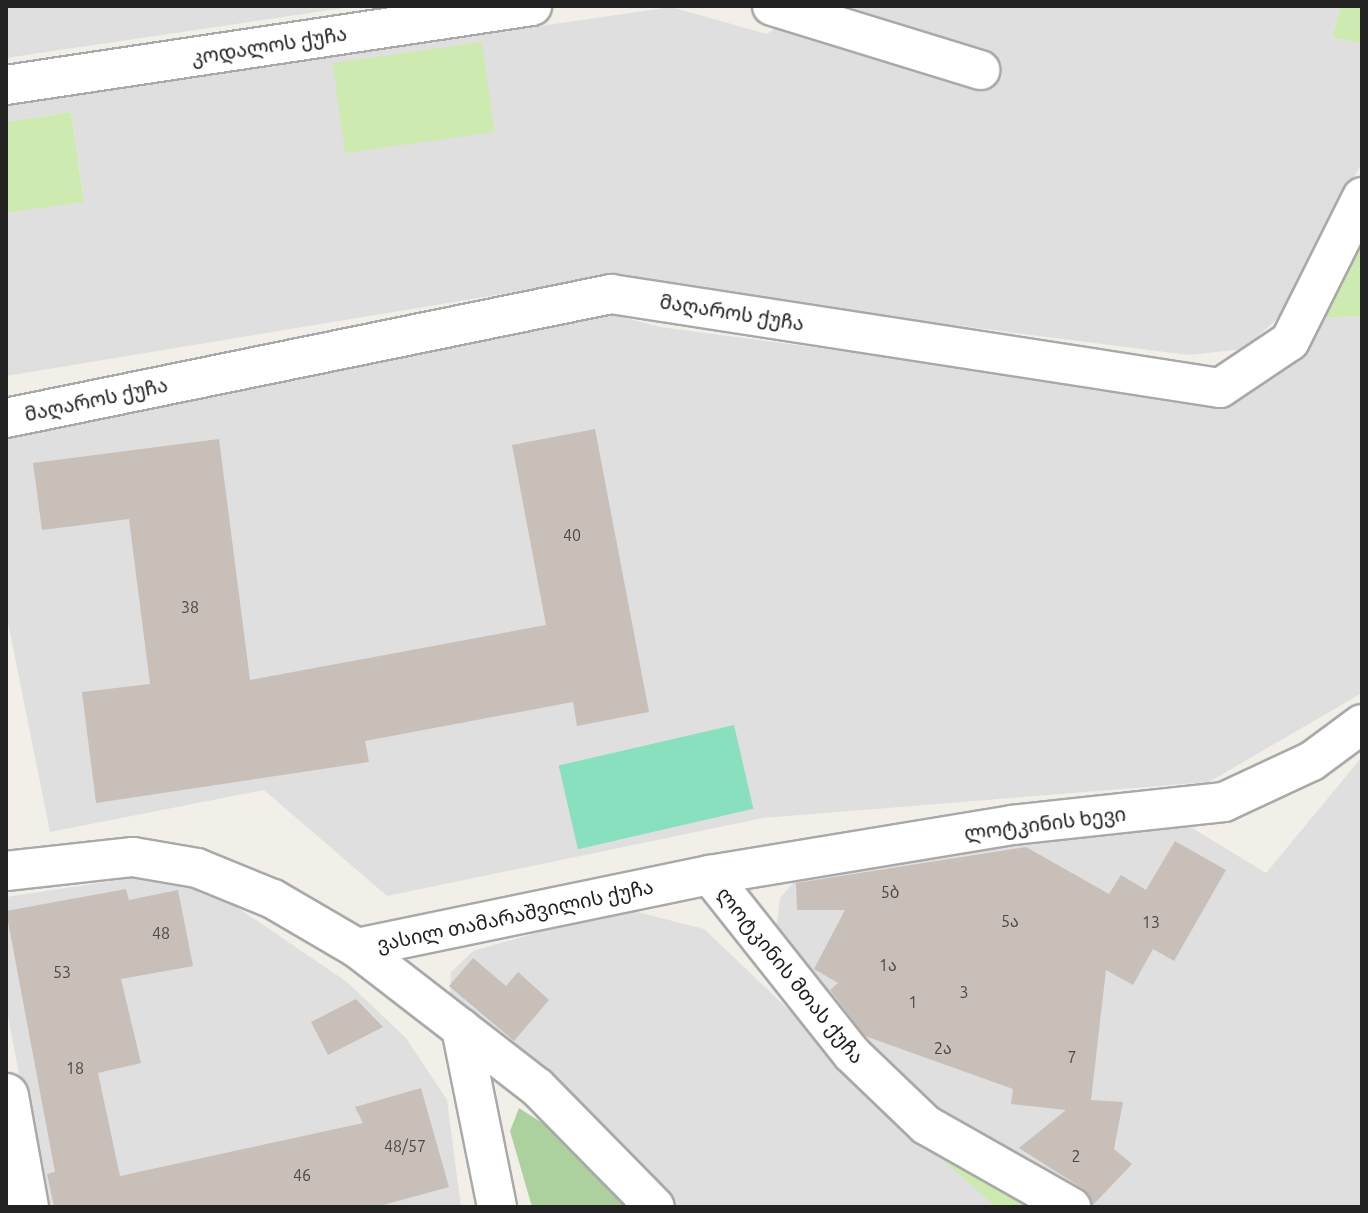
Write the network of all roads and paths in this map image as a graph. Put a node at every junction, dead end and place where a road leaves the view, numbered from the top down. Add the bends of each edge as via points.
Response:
1 (532, 6) edge
2 (772, 6) edge
3 (980, 70) dead end
4 (6, 85) edge
5 (1362, 197) edge
6 (6, 418) edge
7 (1362, 724) edge
8 (6, 871) edge
9 (710, 875) junction
10 (357, 948) junction
11 (461, 1028) junction
12 (6, 1096) edge
13 (26, 1207) edge
14 (497, 1207) edge
15 (655, 1207) edge
16 (1071, 1207) edge

1 - 4 street, კოდალოს ქუჩა
2 - 3 street
5 - 6 street, მაღაროს ქუჩა via 1290,341 1220,388 611,294
7 - 9 street, ლოტკინის ხევი via 1312,761 1224,802 1012,825
8 - 10 street, ვასილ თამარაშვილის ქუჩა via 133,857 197,868 273,899
9 - 10 street, ვასილ თამარაშვილის ქუჩა
9 - 16 street, ლოტკინის მთას ქუჩა via 852,1054 926,1125
10 - 11 street
11 - 14 street
11 - 15 street via 537,1087
12 - 13 street

